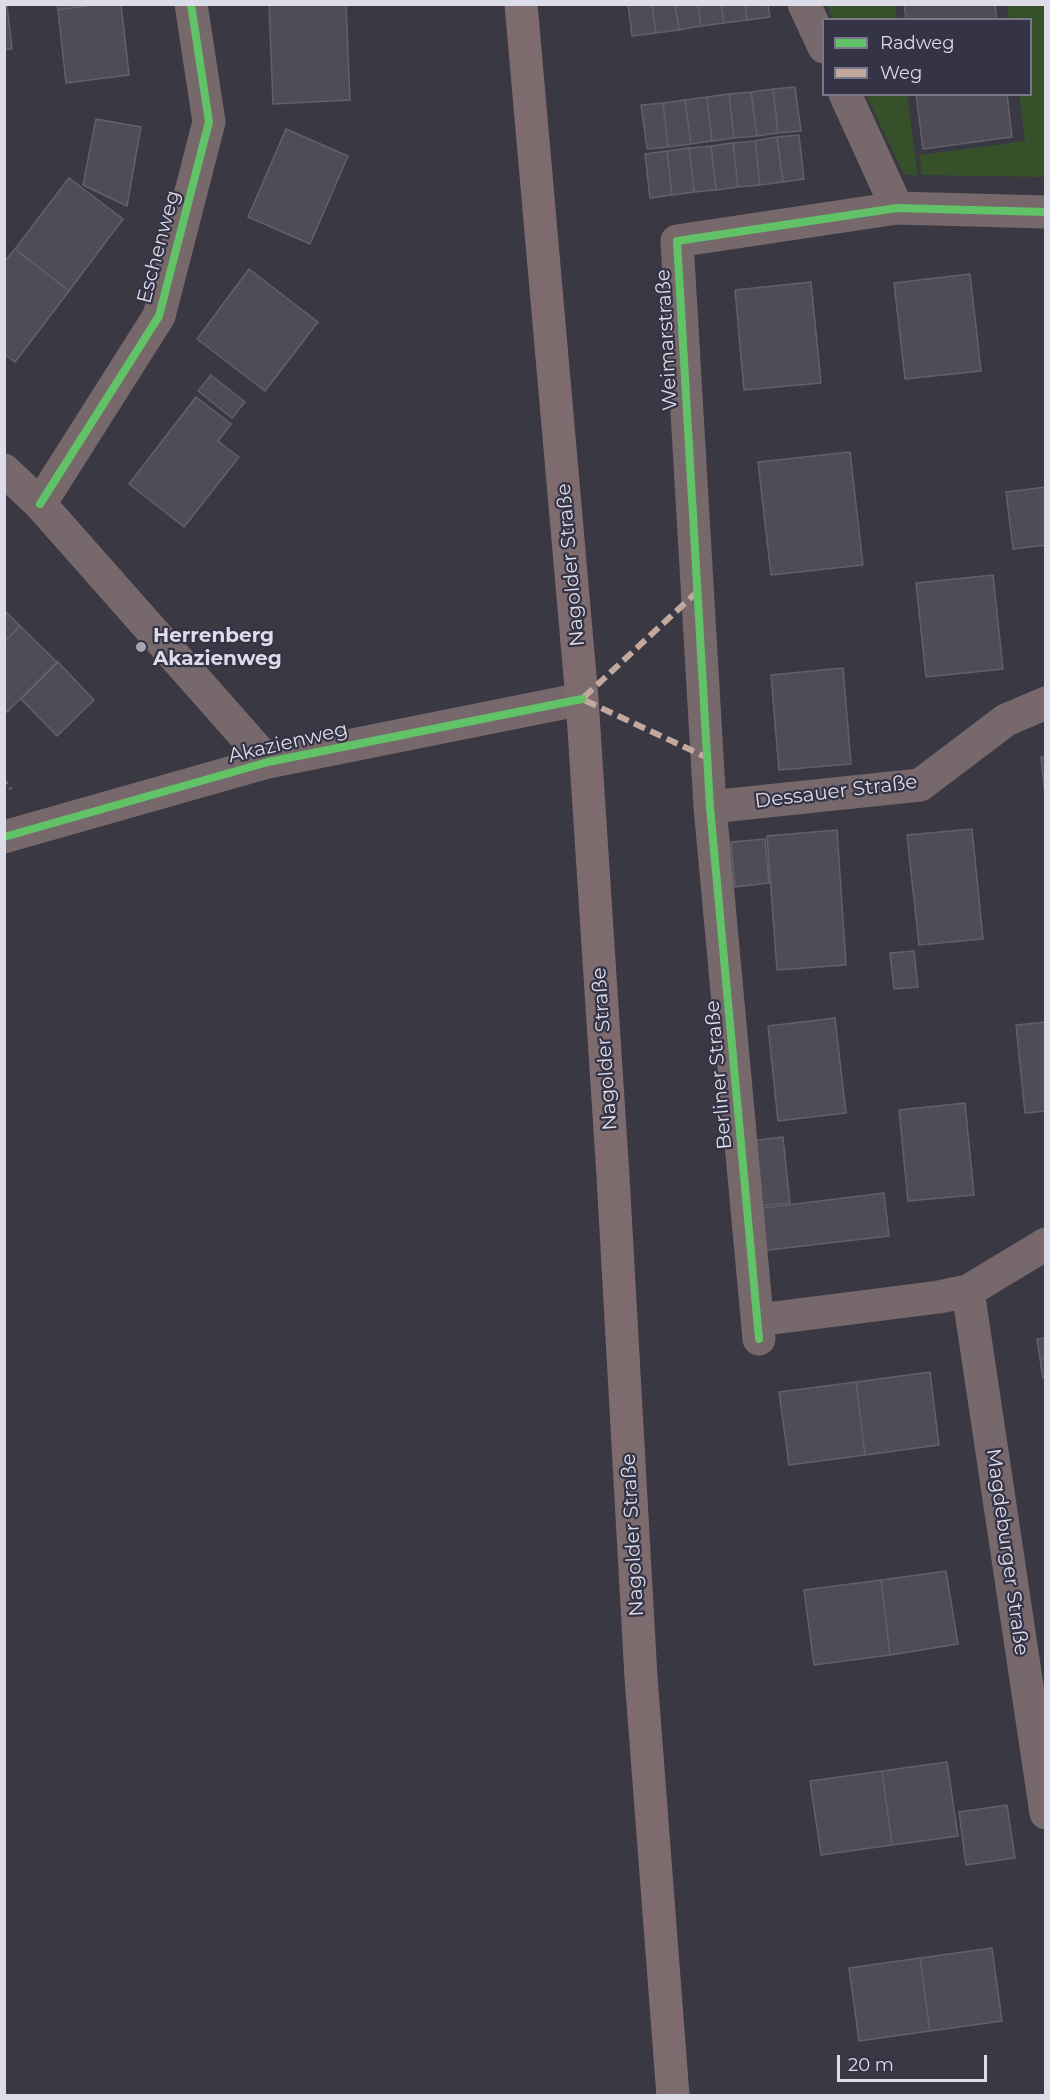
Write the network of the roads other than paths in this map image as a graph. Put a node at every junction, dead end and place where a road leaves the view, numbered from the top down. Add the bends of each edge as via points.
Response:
1 (191, 4) edge
2 (521, 4) edge
3 (804, 4) edge
4 (822, 43) edge
5 (846, 96) edge
6 (897, 208) junction
7 (1046, 212) edge
8 (4, 470) edge
9 (40, 504) junction
10 (582, 699) junction
11 (1046, 703) edge
12 (268, 762) junction
13 (710, 807) junction
14 (4, 837) edge
15 (1046, 1244) edge
16 (968, 1291) junction
17 (1046, 1813) edge
18 (673, 2096) edge

1 - 9 street, Eschenweg via 209,122 159,316
2 - 10 main road, Nagolder Straße
3 - 4 street
5 - 6 street
6 - 7 street, Weimarstraße
6 - 13 street, Weimarstraße via 677,242
8 - 9 street
9 - 12 street
10 - 12 street, Akazienweg
10 - 18 main road, Nagolder Straße via 641,1677
11 - 13 street, Dessauer Straße via 1006,720 920,785
12 - 14 street, Akazienweg
13 - 16 street, Berliner Straße via 759,1330
15 - 16 street, Berliner Straße
16 - 17 street, Magdeburger Straße

